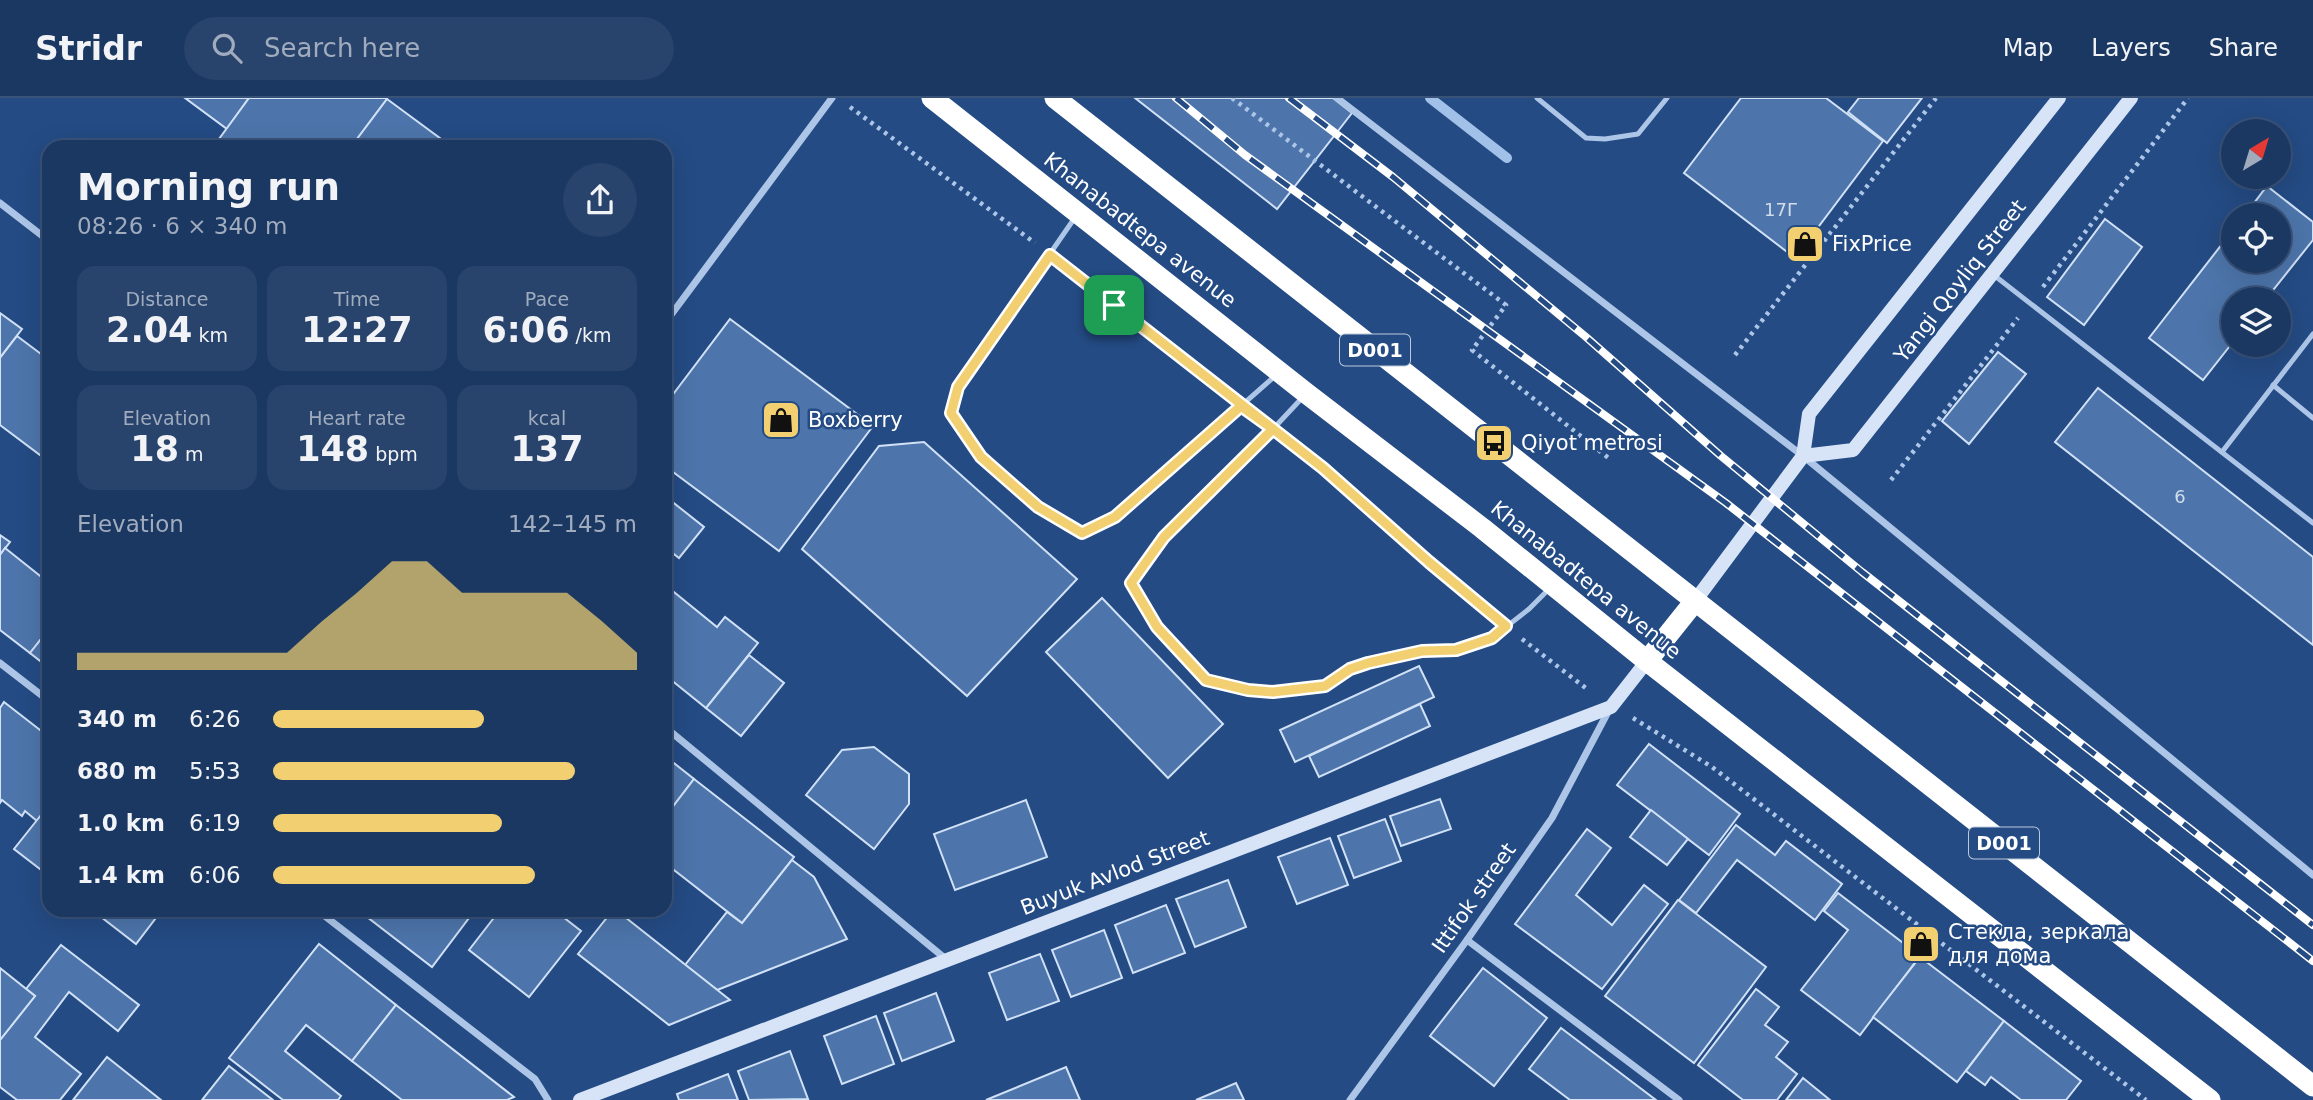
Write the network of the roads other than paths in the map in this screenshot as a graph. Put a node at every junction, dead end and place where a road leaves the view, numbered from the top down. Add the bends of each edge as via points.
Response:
1 (832, 98) edge
2 (932, 98) edge
3 (1055, 98) edge
4 (1337, 98) edge
5 (1537, 98) edge
6 (1667, 98) edge
7 (2059, 98) edge
8 (2131, 98) edge
9 (0, 203) edge
10 (1078, 214) junction
11 (42, 236) edge
12 (1992, 274) junction
13 (672, 314) edge
14 (2313, 334) edge
15 (1280, 372) junction
16 (2273, 385) junction
17 (1306, 393) junction
18 (2313, 418) edge
19 (2222, 452) junction
20 (1803, 456) junction
21 (2313, 523) edge
22 (1552, 586) junction
23 (1695, 601) junction
24 (1647, 661) junction
25 (0, 663) edge
26 (42, 696) edge
27 (1611, 707) junction
28 (672, 733) edge
29 (2313, 875) edge
30 (326, 917) edge
31 (1467, 940) junction
32 (947, 960) junction
33 (2313, 1086) edge
34 (548, 1100) edge
35 (580, 1100) edge
36 (1350, 1100) edge
37 (1679, 1100) edge
38 (2210, 1100) edge

1 - 13 street
2 - 10 highway, Khanabadtepa avenue
3 - 23 highway, D001
4 - 20 street
5 - 6 lane via 1586,138 1605,139 1638,134
7 - 20 street via 1810,414
8 - 12 street, Yangi Qoyliq Street
9 - 11 street
10 - 15 highway, Khanabadtepa avenue
10 - 15 lane via 958,387 951,413 981,457 1038,507 1082,533 1115,517
12 - 19 lane
12 - 20 street, Yangi Qoyliq Street via 1853,450
14 - 16 lane
15 - 17 highway, Khanabadtepa avenue
16 - 18 lane
16 - 19 lane
17 - 22 highway, Khanabadtepa avenue
17 - 22 lane via 1164,537 1131,583 1157,627 1206,680 1273,692 1325,686 1368,663 1422,651 1456,650 1492,638
19 - 21 lane
20 - 23 street
20 - 29 street
22 - 24 highway, Khanabadtepa avenue
23 - 24 highway
23 - 33 highway, D001
24 - 27 street
24 - 38 highway, Khanabadtepa avenue
25 - 26 street
27 - 31 street, Ittifok street via 1552,818
27 - 32 street, Buyuk Avlod Street
28 - 32 street
30 - 34 street via 535,1079
31 - 36 street, Ittifok street
31 - 37 street
32 - 35 street, Buyuk Avlod Street

